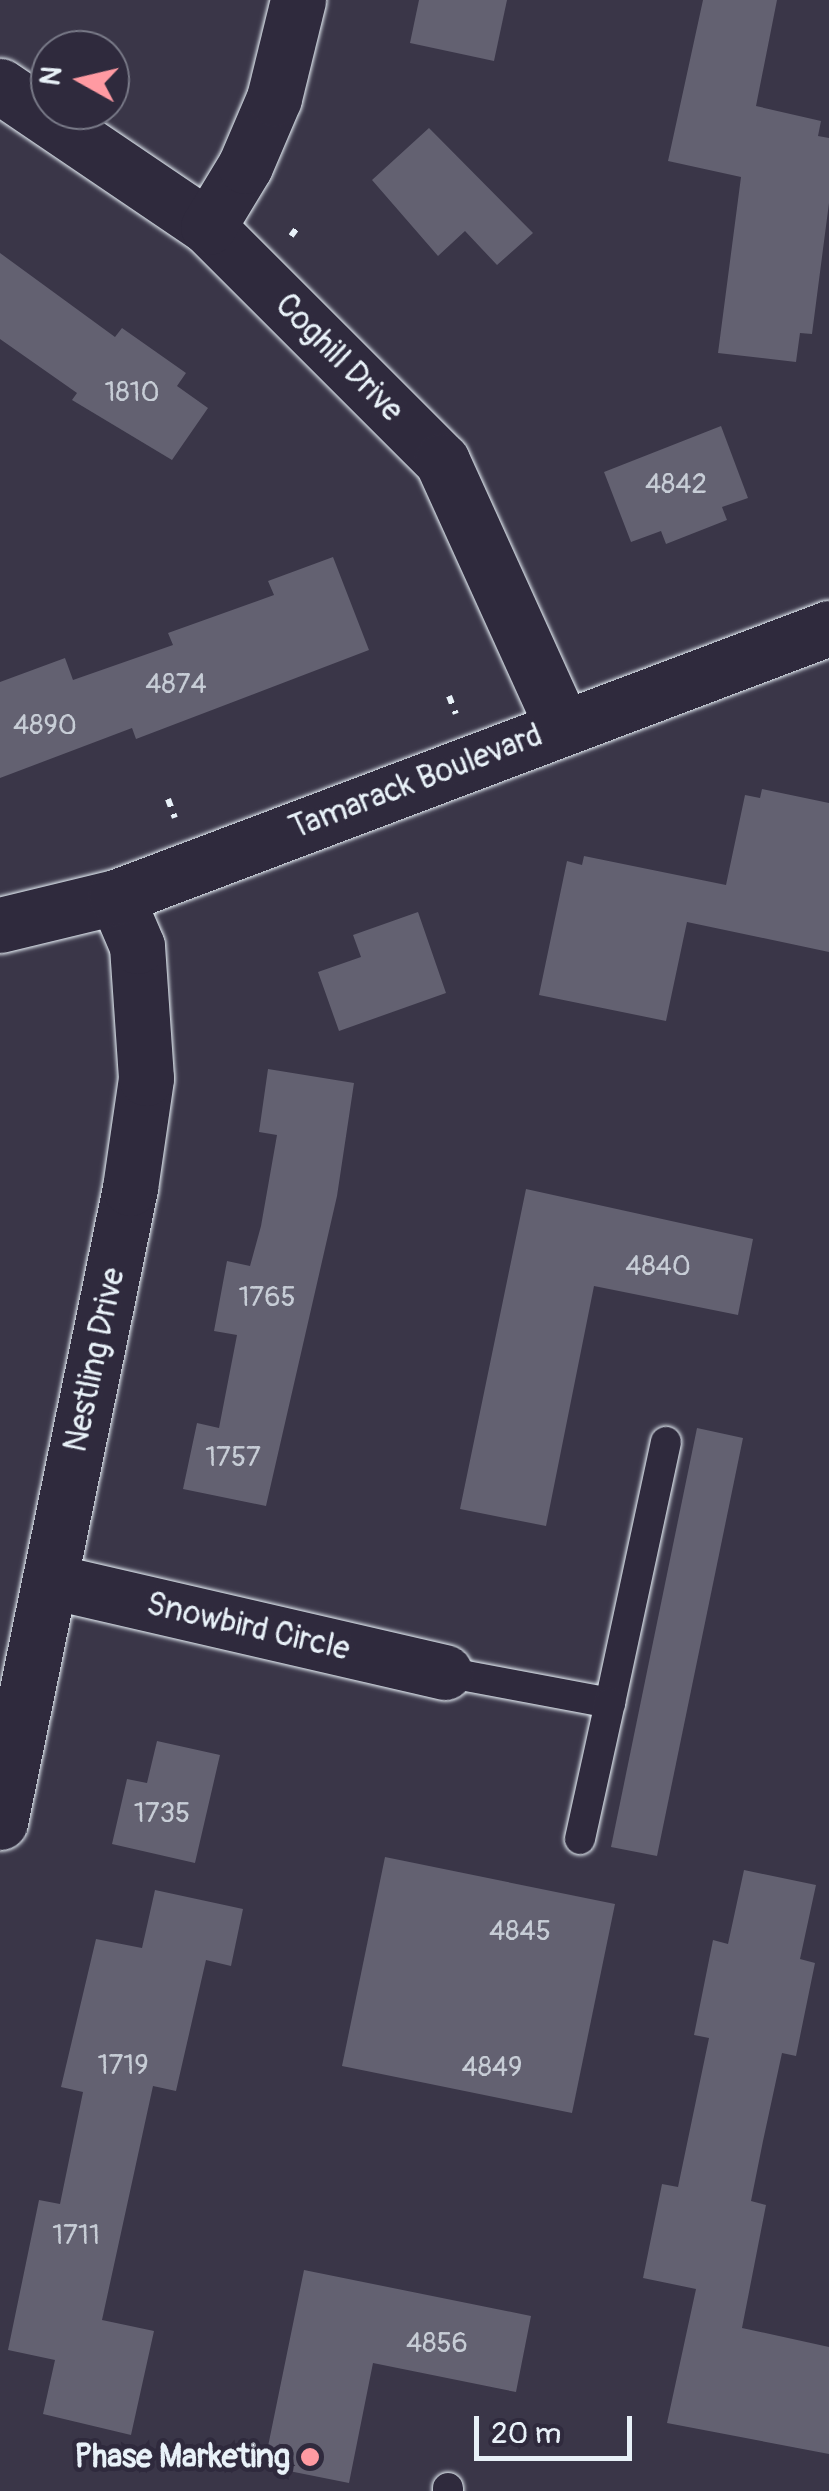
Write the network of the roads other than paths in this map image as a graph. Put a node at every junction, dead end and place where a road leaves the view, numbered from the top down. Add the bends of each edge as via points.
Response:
1 (298, 0) edge
2 (0, 86) edge
3 (208, 228) junction
4 (829, 628) edge
5 (562, 726) junction
6 (116, 897) junction
7 (0, 925) edge
8 (666, 1442) dead end
9 (50, 1581) junction
10 (445, 1672) joint
11 (610, 1703) junction
12 (0, 1822) edge
13 (580, 1839) dead end

1 - 3 street via 274,98
2 - 3 street, Coghill Drive
3 - 5 street, Coghill Drive via 442,461
4 - 5 street, Tamarack Boulevard
5 - 6 street, Tamarack Boulevard
6 - 7 street, Tamarack Boulevard
6 - 9 street, Nestling Drive via 137,946 146,1078
8 - 11 lane
9 - 10 street, Snowbird Circle
9 - 12 street, Nestling Drive
10 - 11 lane
11 - 13 lane

